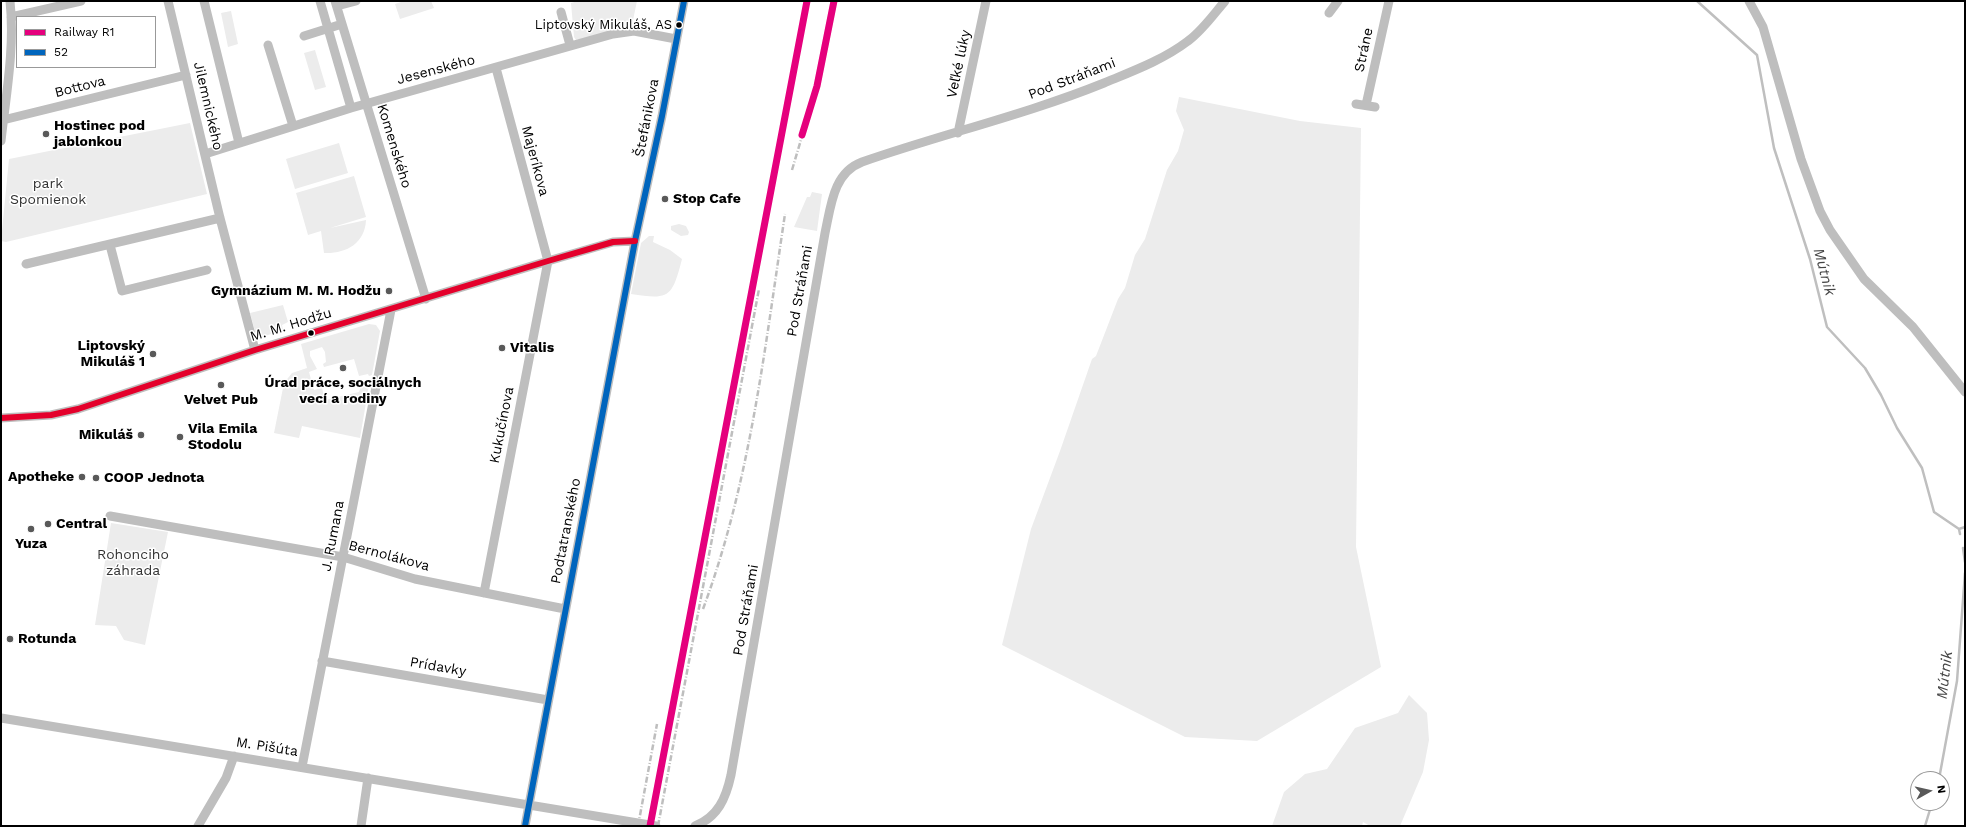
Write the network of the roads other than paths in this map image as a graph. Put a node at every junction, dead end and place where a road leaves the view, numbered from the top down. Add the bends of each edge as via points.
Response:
1 (10, 1) edge
2 (81, 1) edge
3 (168, 1) edge
4 (204, 1) edge
5 (320, 1) edge
6 (356, 1) edge
7 (684, 1) edge
8 (986, 1) edge
9 (1225, 1) edge
10 (1338, 1) edge
11 (1389, 1) edge
12 (1751, 3) edge
13 (336, 4) edge
14 (560, 12) dead end
15 (1329, 13) dead end
16 (11, 17) junction
17 (342, 24) junction
18 (327, 28) junction
19 (304, 36) dead end
20 (676, 39) junction
21 (268, 45) dead end
22 (570, 45) junction
23 (496, 68) junction
24 (186, 75) junction
25 (367, 104) junction
26 (1356, 104) dead end
27 (351, 108) junction
28 (3, 120) junction
29 (293, 126) junction
30 (958, 132) junction
31 (1, 141) edge
32 (239, 143) junction
33 (205, 154) junction
34 (220, 218) junction
35 (634, 241) junction
36 (110, 245) junction
37 (548, 261) junction
38 (26, 264) dead end
39 (207, 270) dead end
40 (426, 299) junction
41 (391, 310) junction
42 (255, 350) junction
43 (1965, 392) edge
44 (1, 418) edge
45 (110, 516) dead end
46 (343, 558) junction
47 (484, 593) junction
48 (565, 609) junction
49 (322, 661) junction
50 (548, 700) junction
51 (1, 718) edge
52 (234, 756) junction
53 (302, 767) junction
54 (368, 778) junction
55 (529, 805) junction
56 (698, 825) edge
57 (198, 826) edge
58 (361, 826) edge
59 (525, 826) edge
60 (656, 826) edge

1 - 16 street
2 - 16 street
3 - 24 street, Jilemnického
4 - 32 street
5 - 18 street
6 - 13 street
7 - 20 street, Štefánikova
8 - 30 street, Veľké lúky
9 - 30 street, Pod Stráňami via 1190,40 1157,60 1055,101
10 - 15 street
11 - 26 street, Stráne via 1370,106
12 - 43 street via 1763,27 1820,212 1864,279 1913,328
13 - 17 street, Komenského
14 - 22 street
16 - 28 street
17 - 18 street
17 - 25 street, Komenského
18 - 19 street
18 - 27 street
20 - 22 street, Jesenského via 628,31
20 - 35 street, Štefánikova
21 - 29 street
22 - 23 street, Jesenského
23 - 25 street, Jesenského
23 - 37 street, Majeríkova
24 - 28 street, Bottova
24 - 33 street, Jilemnického
25 - 27 street, Jesenského
25 - 40 street, Komenského
27 - 29 street, Jesenského
28 - 31 street
29 - 32 street, Jesenského
30 - 56 street, Pod Stráňami via 862,162 847,170 838,183 822,247 731,775 720,807
32 - 33 street, Jesenského
33 - 34 street, Jilemnického
34 - 36 street
34 - 42 street, Jilemnického
35 - 37 street, M. M. Hodžu via 613,242
35 - 48 street, Podtatranského
36 - 38 street
36 - 39 street via 122,292
37 - 40 street, M. M. Hodžu
37 - 47 street, Kukučínova
40 - 41 street, M. M. Hodžu
41 - 42 street, M. M. Hodžu
41 - 46 street, J. Rumana
42 - 44 street, M. M. Hodžu via 78,409 51,415
45 - 46 street, Bernolákova
46 - 47 street, Bernolákova via 415,579
46 - 49 street, J. Rumana
47 - 48 street, Bernolákova
48 - 50 street, Podtatranského
49 - 50 street, Prídavky
49 - 53 street, J. Rumana
50 - 55 street, Podtatranského
51 - 52 street, M. Pišúta
52 - 53 street, M. Pišúta
52 - 57 street via 226,778
53 - 54 street, M. Pišúta
54 - 55 street, M. Pišúta
54 - 58 street
55 - 59 street, Podtatranského
55 - 60 street

